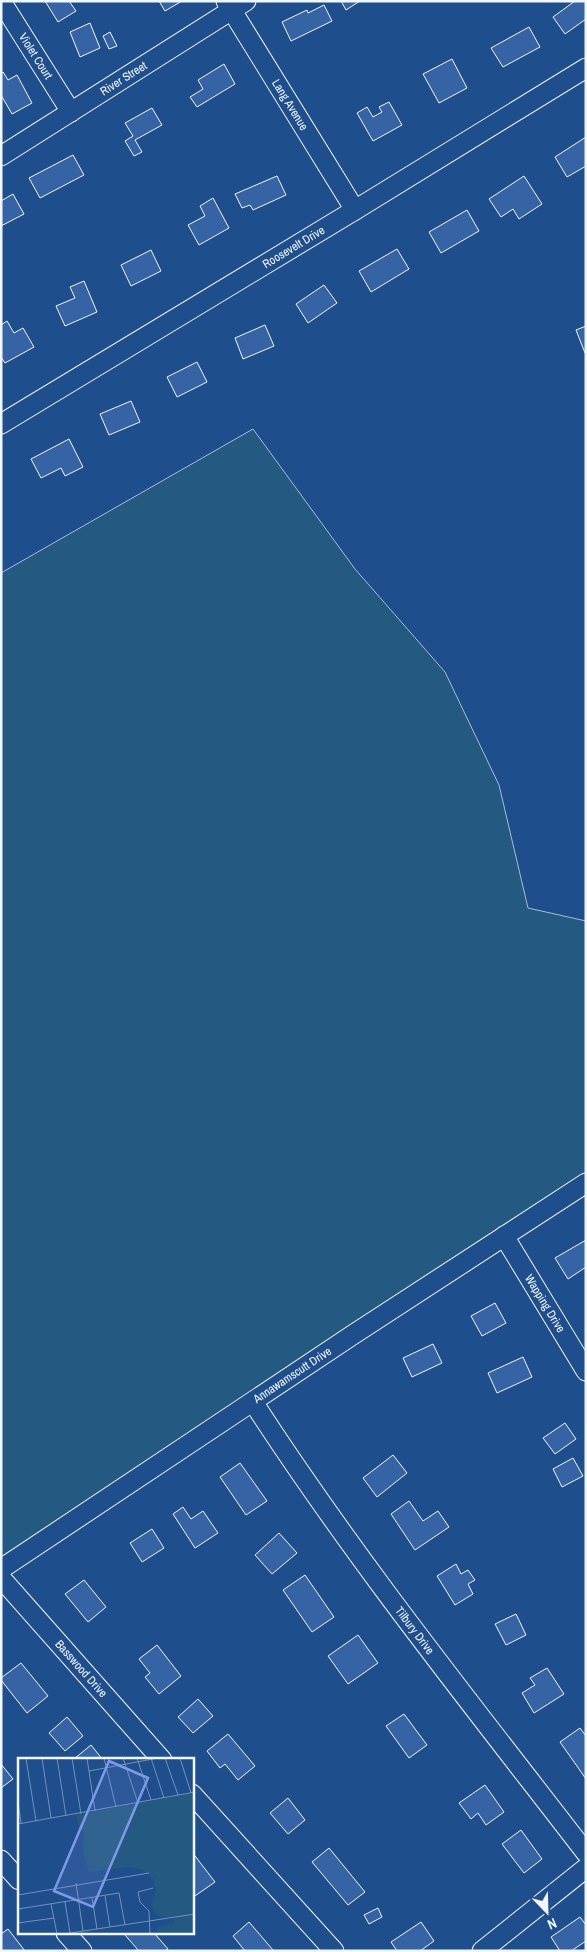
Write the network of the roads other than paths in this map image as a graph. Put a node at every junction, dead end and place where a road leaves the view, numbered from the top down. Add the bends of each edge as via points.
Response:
1 (1, 1) edge
2 (234, 4) edge
3 (586, 68) edge
4 (71, 112) junction
5 (1, 156) edge
6 (355, 210) junction
7 (1, 424) edge
8 (586, 1183) edge
9 (504, 1236) junction
10 (586, 1371) edge
11 (253, 1402) junction
12 (1, 1568) edge
13 (1, 1578) edge
14 (160, 1758) edge
15 (194, 1796) edge
16 (586, 1853) edge
17 (1, 1860) edge
18 (586, 1868) edge
19 (18, 1879) edge
20 (67, 1934) edge
21 (82, 1951) edge
22 (334, 1951) edge
23 (482, 1951) edge

1 - 4 street, Violet Court
2 - 4 street, River Street
2 - 6 street, Lang Avenue
3 - 6 street, Roosevelt Drive
4 - 5 street, River Street
6 - 7 street, Roosevelt Drive
8 - 9 street, Annawamscutt Drive
9 - 10 street, Wapping Drive
9 - 11 street, Annawamscutt Drive
11 - 12 street, Annawamscutt Drive
11 - 16 street, Tilbury Drive via 354,1550
13 - 14 street, Basswood Drive
15 - 22 street
17 - 19 street
18 - 23 street
20 - 21 street

